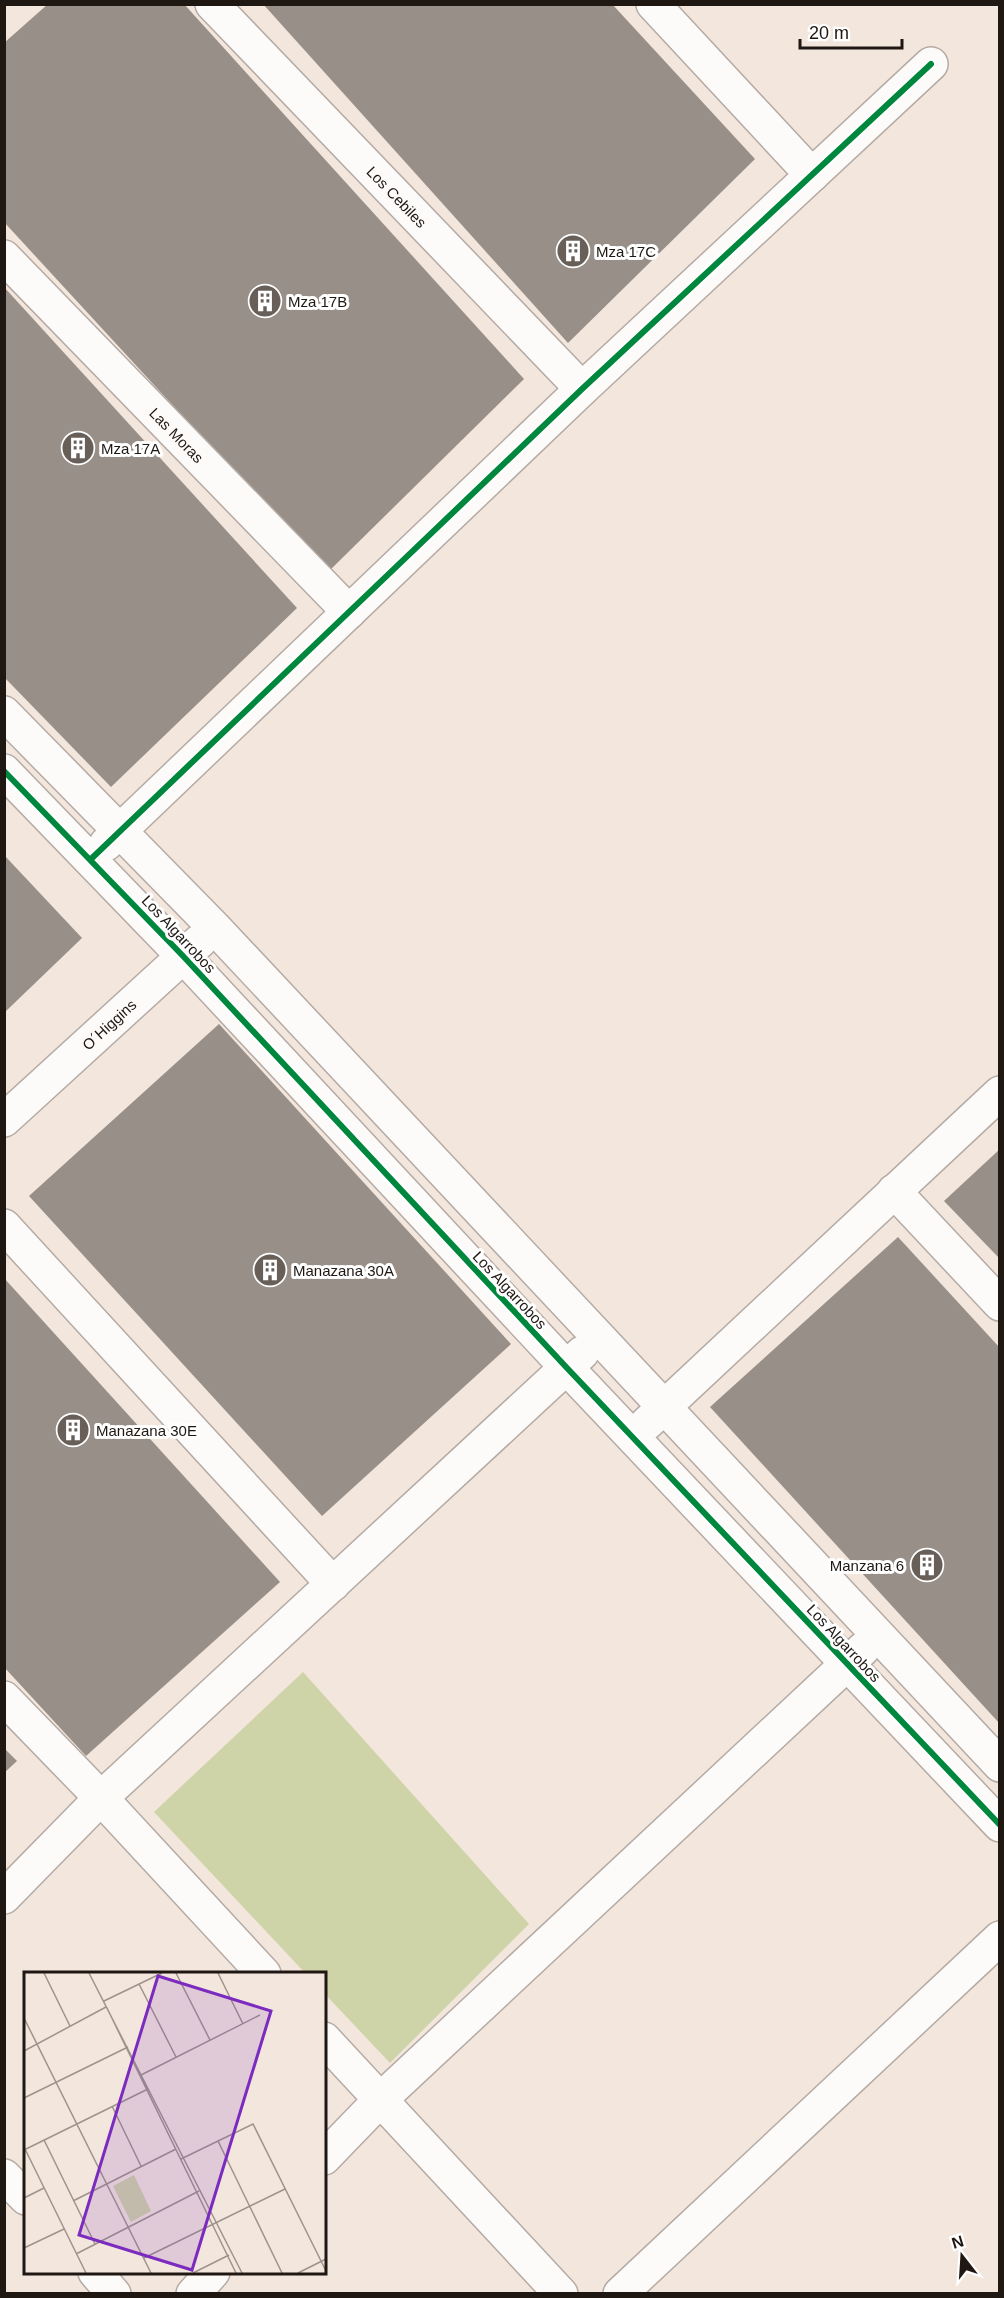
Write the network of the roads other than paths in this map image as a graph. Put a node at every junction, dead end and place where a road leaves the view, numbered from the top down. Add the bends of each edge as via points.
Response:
1 (212, 4) edge
2 (653, 4) edge
3 (931, 64) dead end
4 (812, 175) junction
5 (4, 257) edge
6 (582, 389) junction
7 (349, 612) junction
8 (4, 713) edge
9 (4, 771) edge
10 (121, 830) junction
11 (91, 859) junction
12 (214, 927) junction
13 (183, 956) junction
14 (999, 1093) edge
15 (4, 1120) edge
16 (894, 1191) junction
17 (4, 1226) edge
18 (999, 1304) edge
19 (598, 1339) junction
20 (567, 1368) junction
21 (663, 1408) junction
22 (633, 1437) junction
23 (333, 1584) junction
24 (877, 1636) junction
25 (847, 1664) junction
26 (4, 1698) edge
27 (999, 1765) edge
28 (101, 1798) junction
29 (999, 1825) edge
30 (4, 1897) edge
31 (999, 1938) edge
32 (262, 1972) edge
33 (326, 2041) edge
34 (380, 2100) junction
35 (326, 2156) edge
36 (4, 2176) edge
37 (24, 2196) edge
38 (97, 2274) edge
39 (211, 2274) edge
40 (114, 2294) edge
41 (193, 2294) edge
42 (561, 2294) edge
43 (620, 2294) edge

1 - 6 street, Los Cebiles
2 - 4 street
3 - 4 street
4 - 6 street
5 - 7 street, Las Moras
6 - 7 street
7 - 10 street
8 - 10 street, Los Algarrobos
9 - 11 street, Los Algarrobos
10 - 11 street
10 - 12 street, Los Algarrobos
11 - 13 street, Los Algarrobos
12 - 13 street, O´Higgins
12 - 19 street, Los Algarrobos
13 - 15 street, O´Higgins
13 - 20 street, Los Algarrobos
14 - 16 street
16 - 18 street
16 - 21 street
17 - 23 street
19 - 20 street
19 - 21 street, Los Algarrobos
20 - 22 street, Los Algarrobos
20 - 23 street
21 - 22 street
21 - 24 street, Los Algarrobos
22 - 25 street, Los Algarrobos
23 - 28 street
24 - 25 street
24 - 27 street, Los Algarrobos
25 - 29 street, Los Algarrobos
25 - 34 street
26 - 28 street
28 - 30 street
28 - 32 street
31 - 43 street
33 - 34 street
34 - 35 street
34 - 42 street
36 - 37 street
38 - 40 street
39 - 41 street

